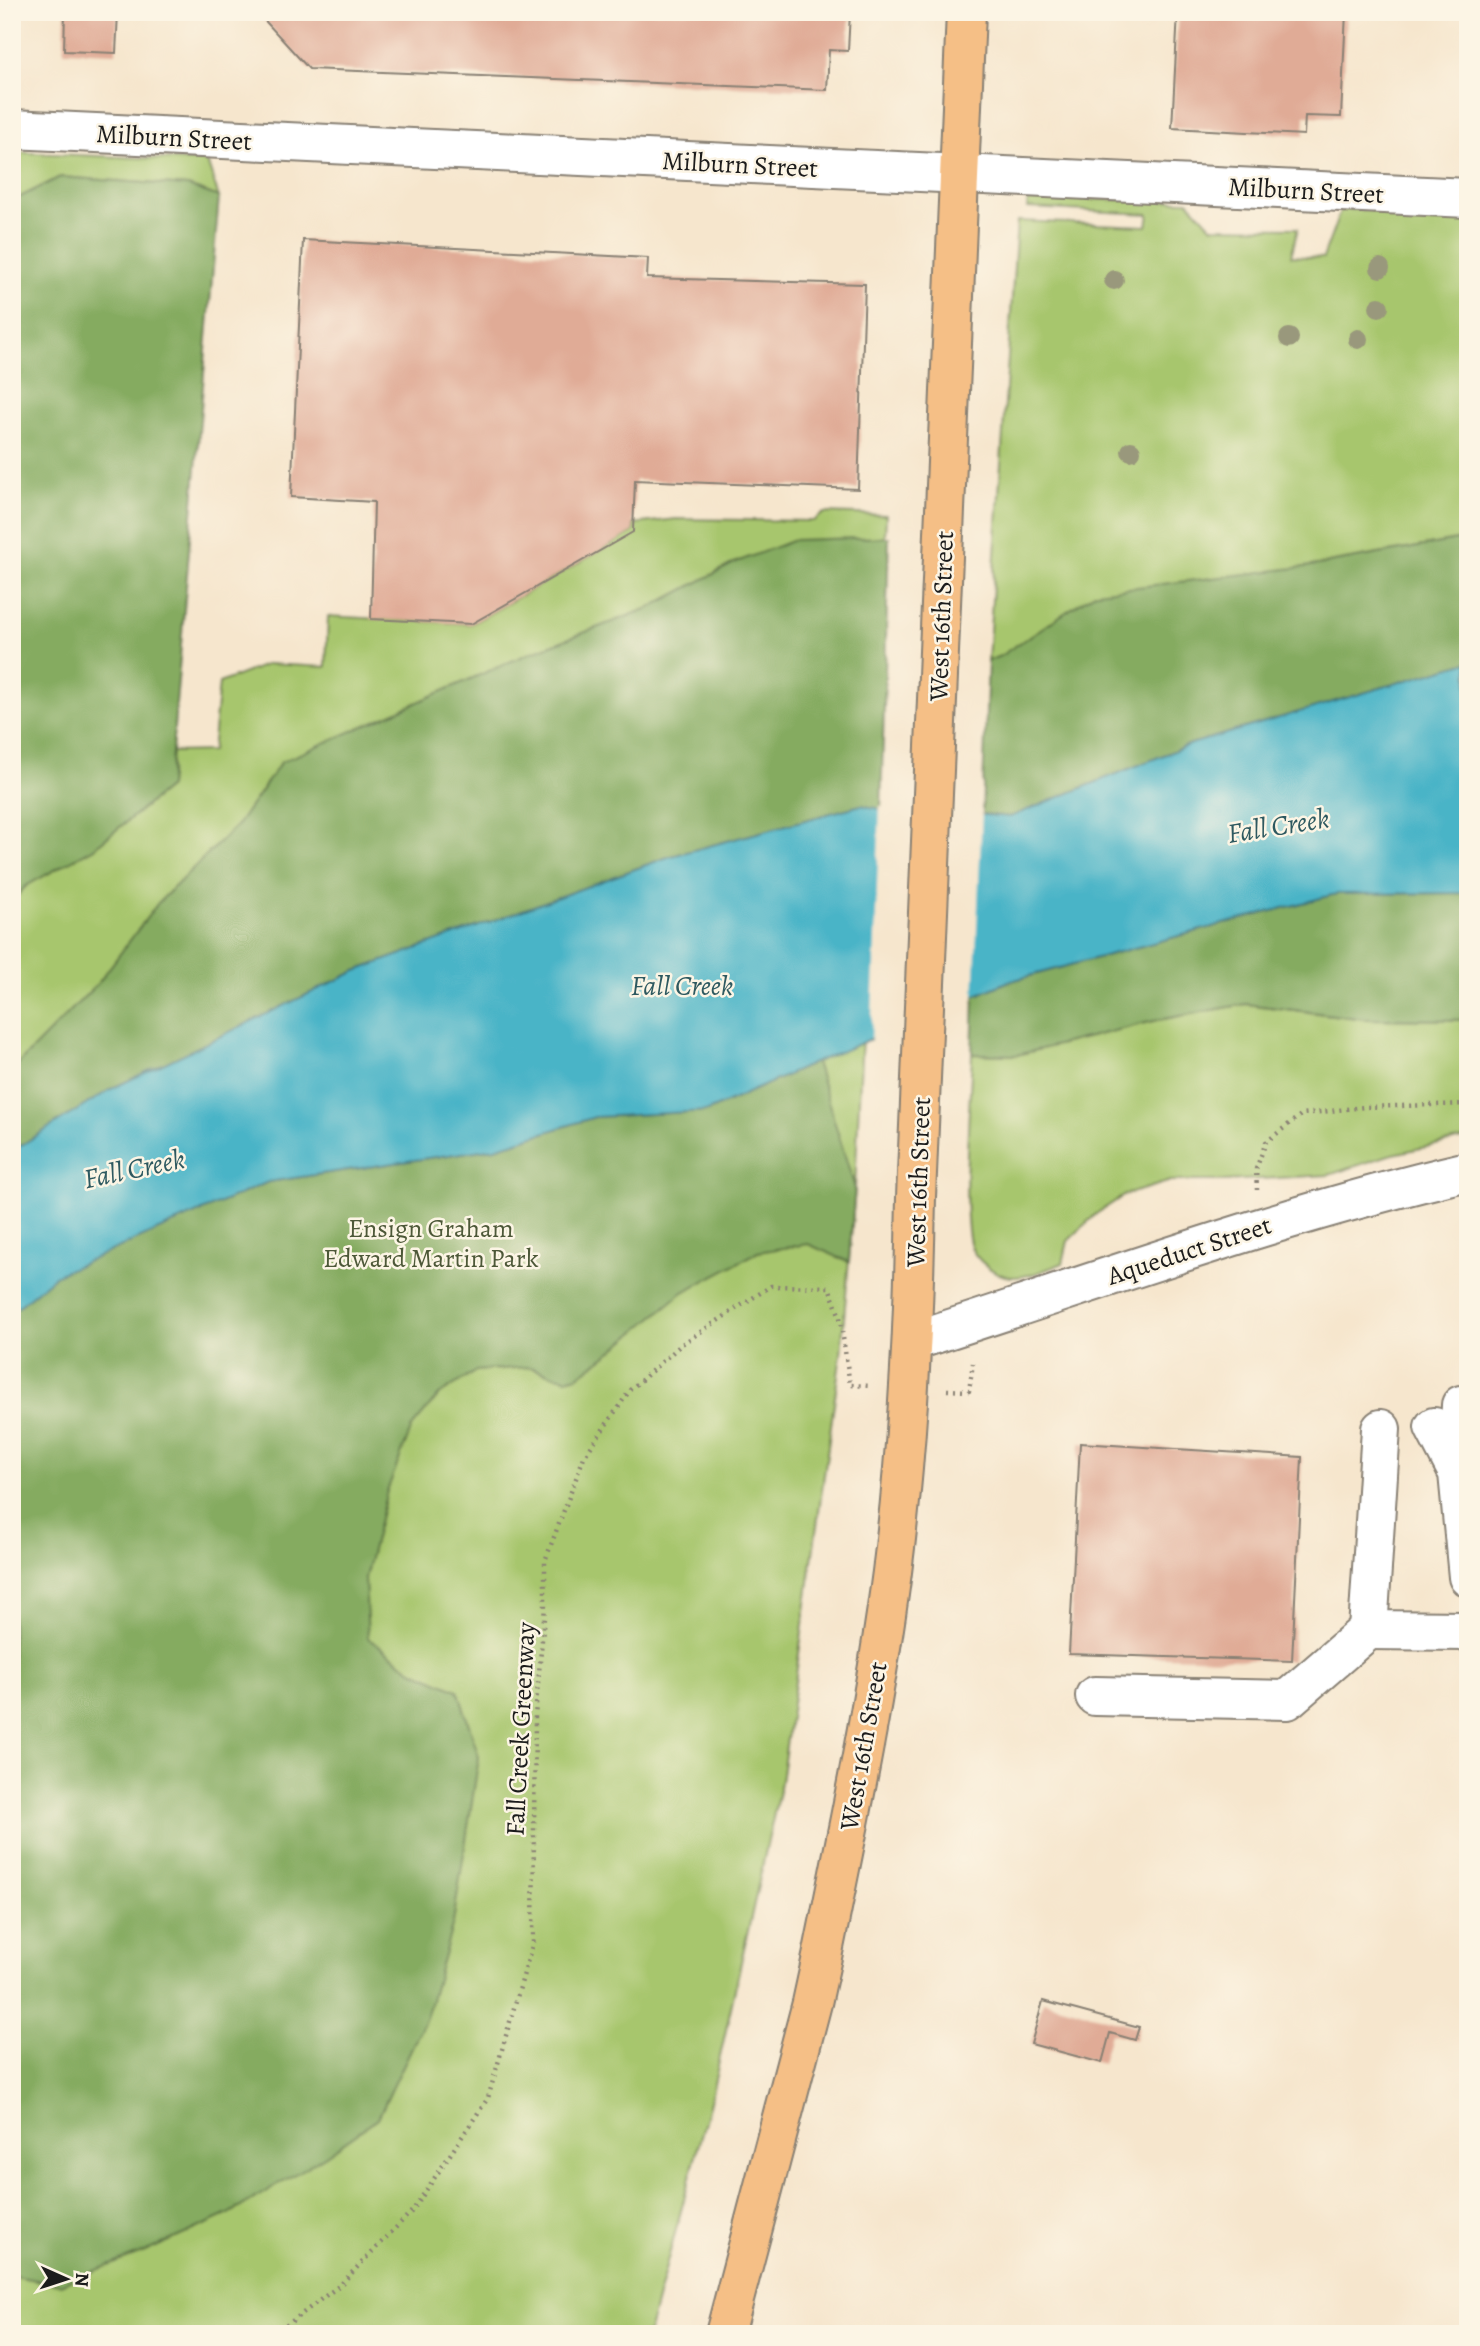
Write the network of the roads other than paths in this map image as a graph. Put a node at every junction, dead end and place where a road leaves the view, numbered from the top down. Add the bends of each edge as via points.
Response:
1 (966, 12) edge
2 (12, 129) edge
3 (958, 174) junction
4 (1468, 198) edge
5 (1468, 1171) edge
6 (913, 1341) junction
7 (1447, 1416) dead end
8 (1381, 1429) dead end
9 (1468, 1577) edge
10 (1368, 1630) junction
11 (1468, 1631) edge
12 (1096, 1696) dead end
13 (725, 2334) edge

1 - 3 main road, West 16th Street
2 - 3 street, Milburn Street
3 - 4 street, Milburn Street
3 - 6 main road, West 16th Street
5 - 6 street, Aqueduct Street via 1264,1225
6 - 13 main road, West 16th Street via 892,1571 868,1728 813,2003
7 - 9 street via 1458,1473
8 - 10 street
10 - 11 street
10 - 12 street via 1287,1700

